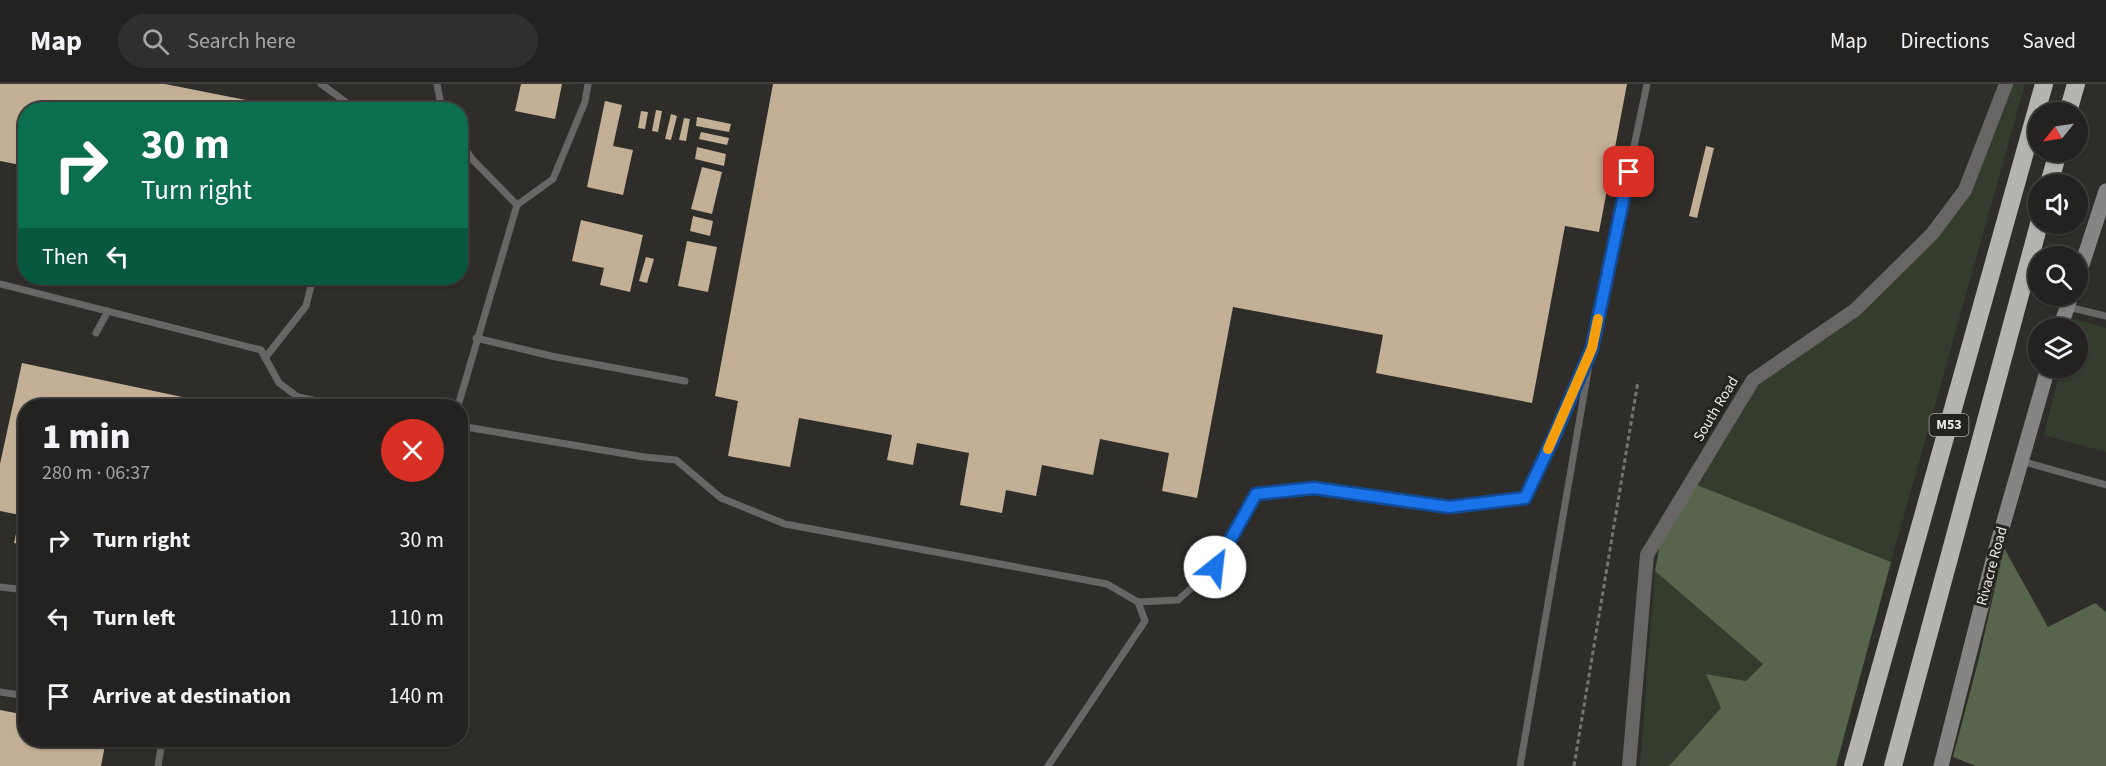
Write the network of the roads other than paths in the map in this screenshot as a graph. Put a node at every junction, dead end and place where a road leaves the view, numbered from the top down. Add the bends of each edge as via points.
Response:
1 (321, 84) edge
2 (436, 84) edge
3 (588, 84) edge
4 (1647, 84) edge
5 (2006, 84) edge
6 (2044, 84) edge
7 (2076, 84) edge
8 (346, 102) edge
9 (440, 102) edge
10 (2071, 102) edge
11 (468, 154) edge
12 (2106, 191) edge
13 (517, 205) junction
14 (2036, 234) edge
15 (2088, 246) edge
16 (0, 284) edge
17 (311, 285) edge
18 (2082, 306) edge
19 (108, 311) junction
20 (2106, 316) edge
21 (96, 333) dead end
22 (476, 338) junction
23 (1592, 348) junction
24 (265, 358) junction
25 (2045, 378) edge
26 (685, 381) dead end
27 (298, 397) joint
28 (308, 399) edge
29 (460, 399) edge
30 (468, 427) edge
31 (2021, 461) junction
32 (2106, 485) edge
33 (0, 587) edge
34 (18, 589) edge
35 (1138, 602) junction
36 (0, 692) edge
37 (18, 695) edge
38 (160, 747) edge
39 (158, 766) edge
40 (1048, 766) edge
41 (1520, 766) edge
42 (1629, 766) edge
43 (1853, 766) edge
44 (1893, 766) edge
45 (1941, 766) edge

1 - 8 lane
2 - 9 lane
3 - 13 lane via 585,102 553,178
4 - 23 lane
5 - 42 street, South Road via 1965,190 1932,234 1855,310 1753,380 1647,555
6 - 43 highway, M53
7 - 10 highway
11 - 13 lane
12 - 15 main road
13 - 22 lane
14 - 44 highway, M53
16 - 19 lane
17 - 24 lane via 306,306
18 - 20 lane
19 - 21 lane
19 - 24 lane via 261,350
22 - 26 lane
22 - 29 lane
23 - 35 lane via 1525,498 1449,507 1314,488 1256,494 1215,567 1178,600
23 - 41 lane
24 - 27 lane via 279,383
25 - 31 main road, Rivacre Road
27 - 28 lane
30 - 35 lane via 676,460 722,498 785,524 1107,584
31 - 32 lane
31 - 45 main road, Rivacre Road
33 - 34 lane
35 - 40 lane via 1145,621
36 - 37 lane
38 - 39 lane

